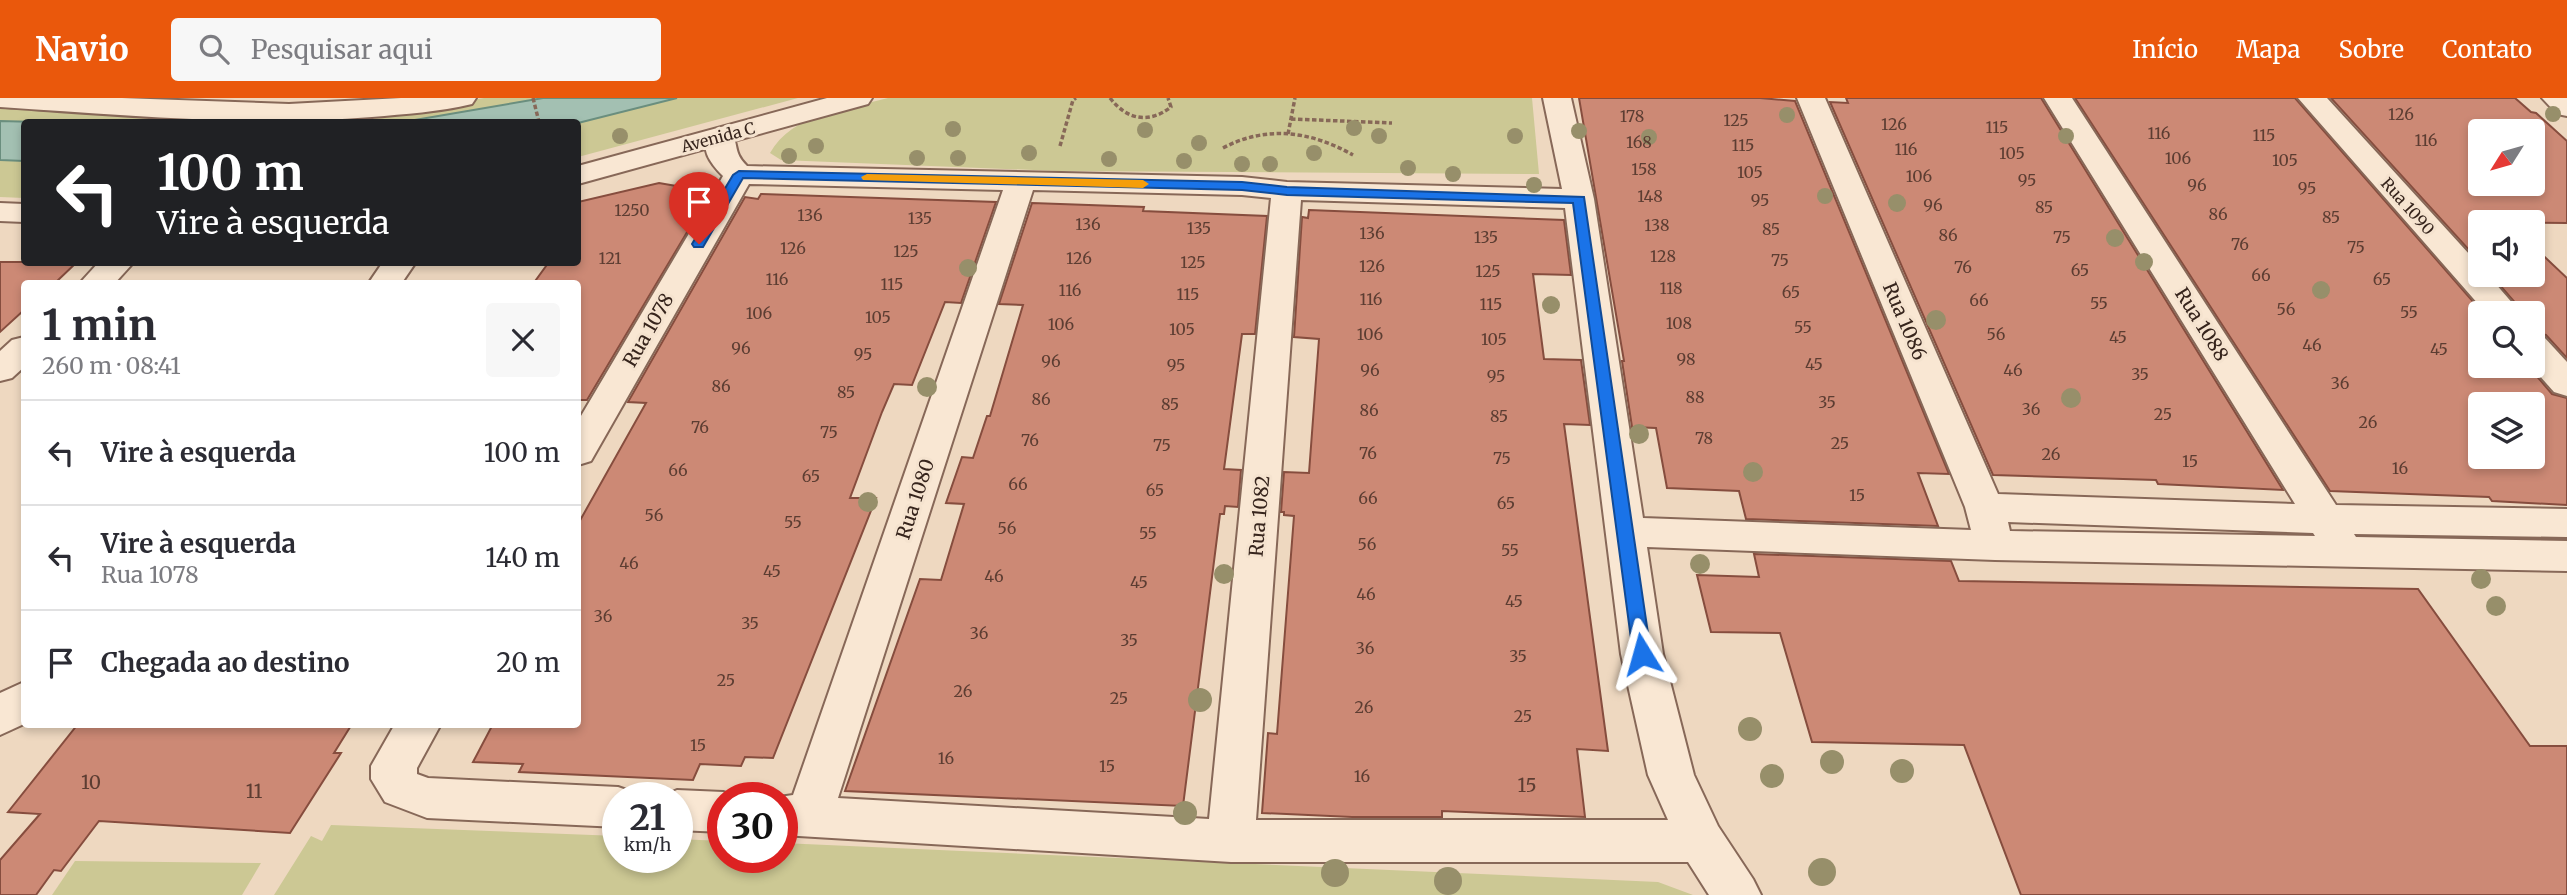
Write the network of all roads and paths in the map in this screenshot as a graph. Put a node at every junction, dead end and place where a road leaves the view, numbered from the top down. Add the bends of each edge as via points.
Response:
1 (462, 98) edge
2 (533, 98) edge
3 (858, 98) edge
4 (1076, 98) edge
5 (1110, 98) edge
6 (1168, 98) edge
7 (1295, 98) edge
8 (1557, 98) edge
9 (1811, 98) edge
10 (2059, 98) edge
11 (2312, 98) edge
12 (2556, 98) edge
13 (0, 99) edge
14 (37, 100) edge
15 (342, 105) edge
16 (2567, 108) edge
17 (538, 119) edge
18 (1291, 119) junction
19 (1392, 123) dead end
20 (1289, 134) junction
21 (720, 137) junction
22 (1060, 146) dead end
23 (1212, 155) dead end
24 (1356, 157) dead end
25 (581, 174) edge
26 (739, 175) junction
27 (1021, 181) junction
28 (1287, 191) junction
29 (1579, 200) junction
30 (0, 212) edge
31 (21, 213) edge
32 (114, 266) edge
33 (99, 280) edge
34 (2493, 301) edge
35 (21, 351) edge
36 (2545, 359) edge
37 (0, 370) edge
38 (2567, 384) edge
39 (581, 447) edge
40 (1984, 507) junction
41 (2567, 523) edge
42 (1624, 532) junction
43 (2335, 535) junction
44 (1995, 545) junction
45 (2567, 556) edge
46 (21, 702) edge
47 (0, 716) edge
48 (417, 728) edge
49 (602, 806) edge
50 (798, 810) edge
51 (798, 816) edge
52 (1230, 841) junction
53 (1701, 841) junction
54 (1736, 895) edge

1 - 15 street via 402,108
2 - 17 path
3 - 21 street, Avenida C
4 - 22 path
5 - 6 path via 1130,117 1148,120 1171,107
7 - 18 path
8 - 29 street
9 - 40 street, Rua 1086
10 - 43 street, Rua 1088
11 - 34 street, Rua 1090
12 - 16 street
13 - 14 street
14 - 15 street via 288,114
18 - 19 path
18 - 20 path
20 - 23 path via 1234,141
20 - 24 path via 1337,144
21 - 25 street, Avenida C
21 - 26 street via 722,158
26 - 27 street
26 - 39 street, Rua 1078
27 - 28 street
27 - 50 street, Rua 1080
28 - 29 street
28 - 52 street, Rua 1082
29 - 42 street
30 - 31 street
32 - 33 street
35 - 37 street
36 - 38 street
40 - 43 street
40 - 44 street, Rua 1086
41 - 43 street
42 - 44 street
42 - 53 street via 1642,654 1671,775
43 - 44 street
43 - 45 street
46 - 47 street
48 - 49 street via 394,766 394,779 401,788 427,798
51 - 52 street
52 - 53 street
53 - 54 street

